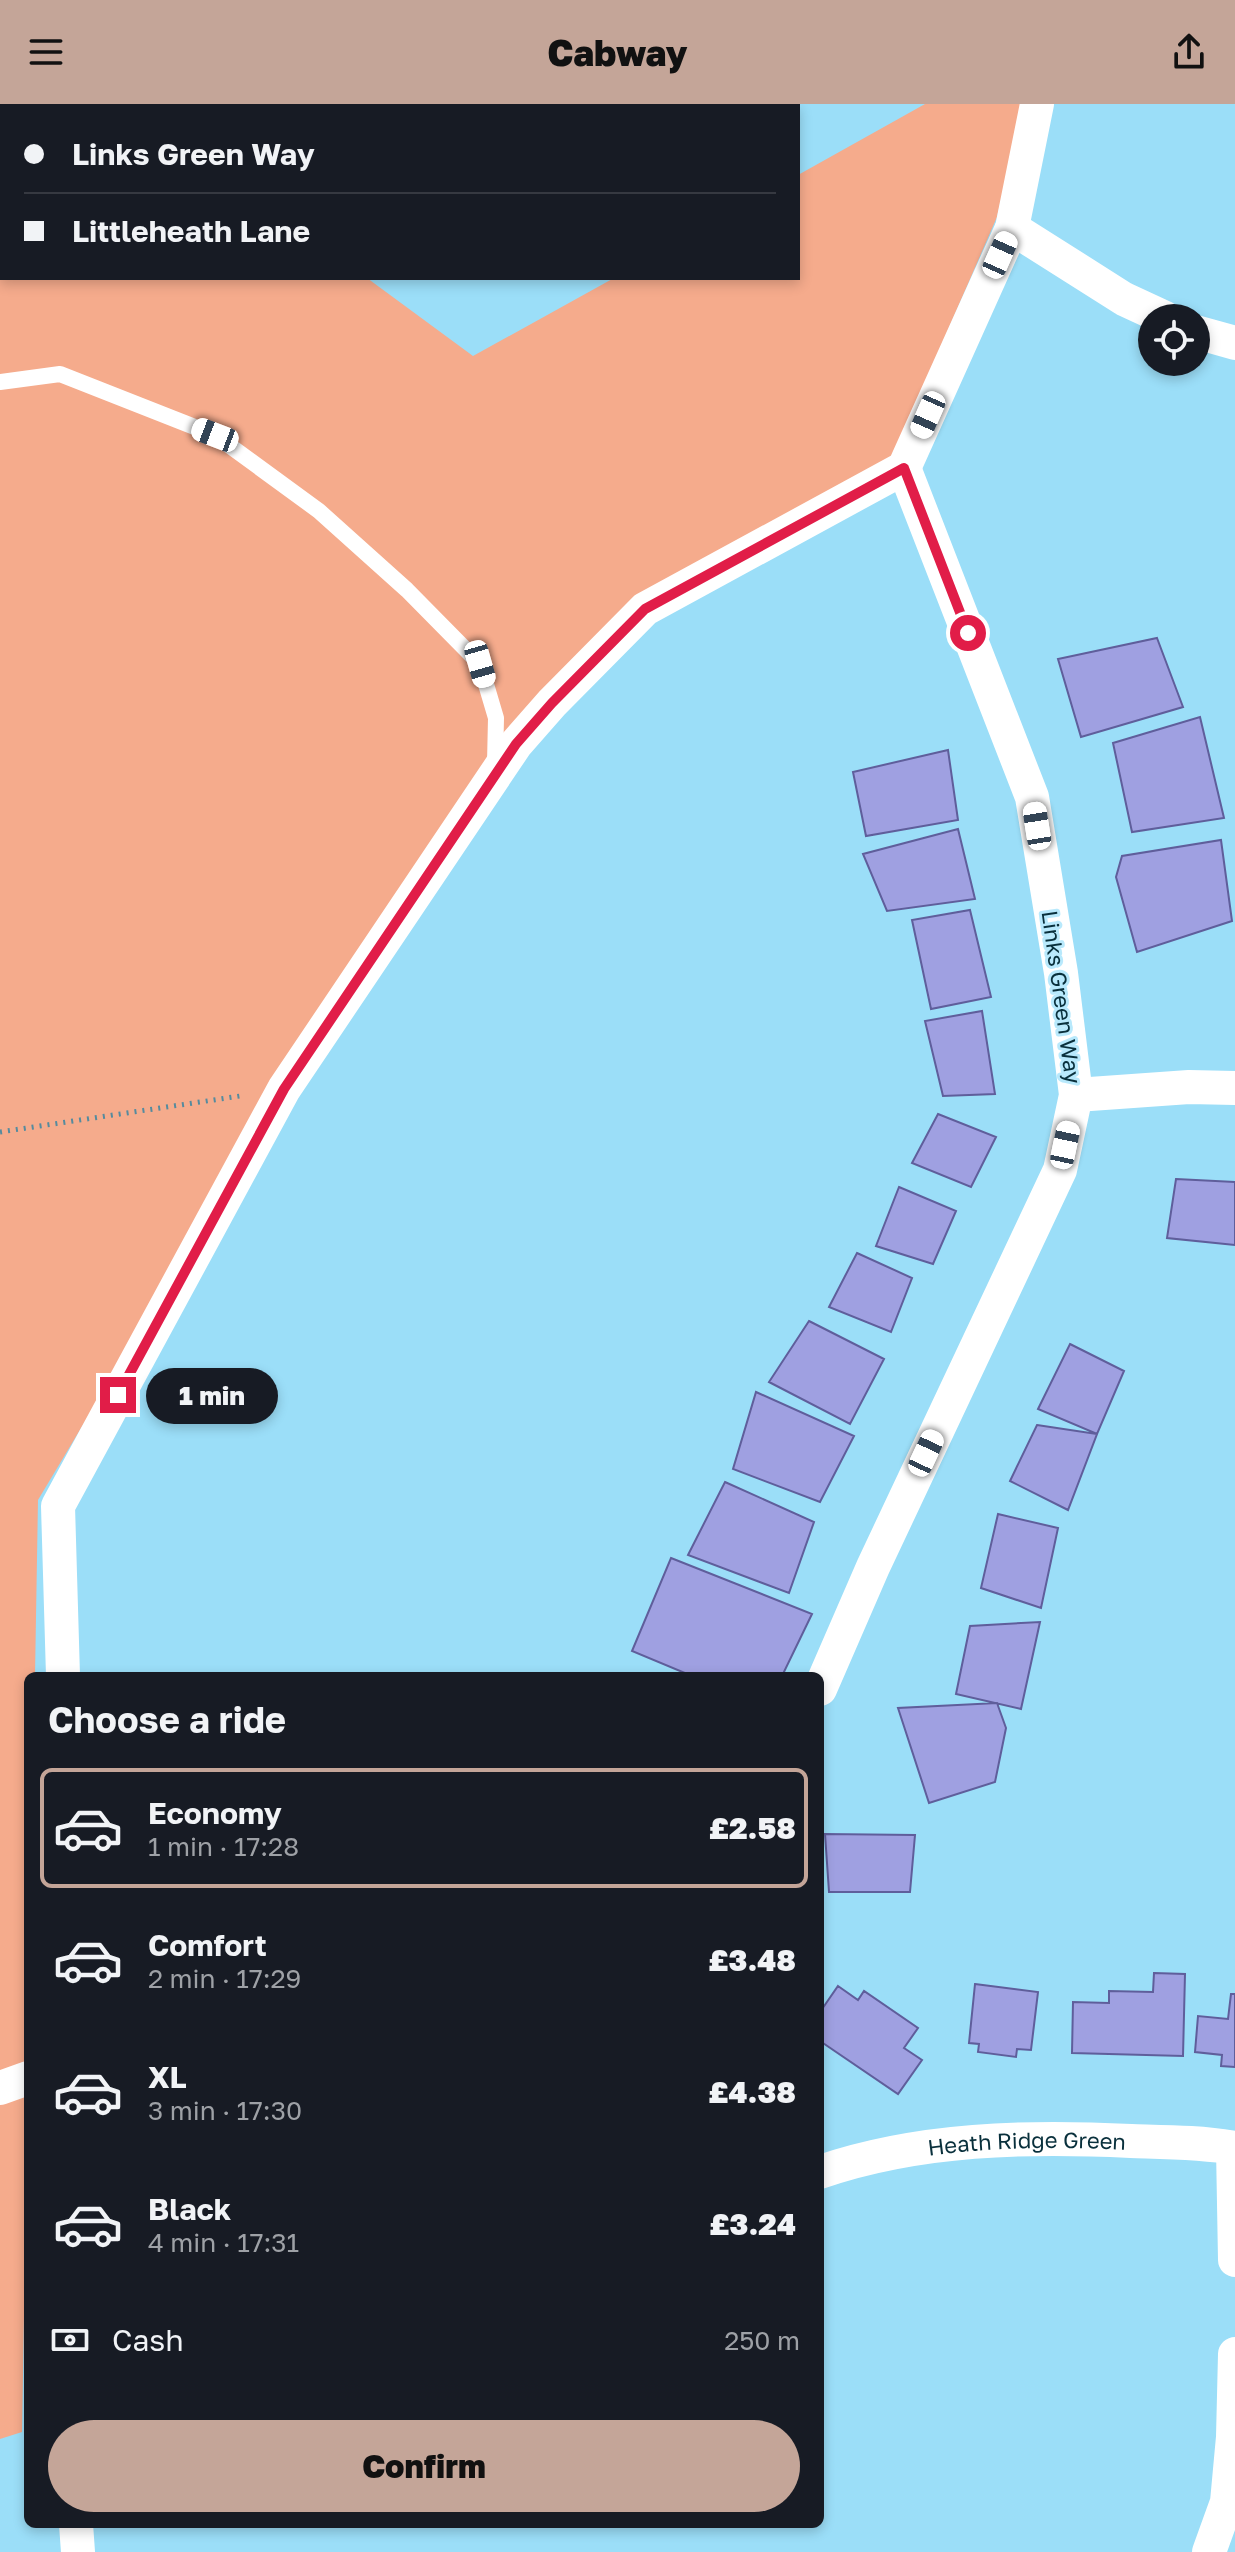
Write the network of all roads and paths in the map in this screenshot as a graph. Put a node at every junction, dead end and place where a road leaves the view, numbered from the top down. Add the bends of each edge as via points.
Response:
1 (1037, 104) edge
2 (1012, 228) junction
3 (1138, 305) edge
4 (1210, 336) edge
5 (1235, 343) edge
6 (0, 382) edge
7 (904, 468) junction
8 (495, 776) junction
9 (1235, 1088) edge
10 (284, 1089) junction
11 (1076, 1095) junction
12 (0, 1132) edge
13 (63, 1672) edge
14 (824, 1680) edge
15 (24, 2079) edge
16 (0, 2088) edge
17 (1234, 2148) edge
18 (824, 2171) edge
19 (1235, 2260) edge
20 (1235, 2354) edge
21 (76, 2528) edge
22 (78, 2552) edge
23 (1209, 2552) edge

1 - 2 street
2 - 3 street
2 - 7 street
4 - 5 street
6 - 8 lane via 60,374 215,435 319,511 480,664 496,718
7 - 8 street via 645,609 552,703
7 - 11 street, Links Green Way via 1032,797
8 - 10 street
9 - 11 street
10 - 12 path
10 - 13 street via 58,1506
11 - 14 street, Links Green Way via 1060,1170
15 - 16 street
17 - 18 street, Heath Ridge Green via 1083,2139 949,2143 858,2159
17 - 19 street
20 - 23 street via 1227,2502
21 - 22 street

